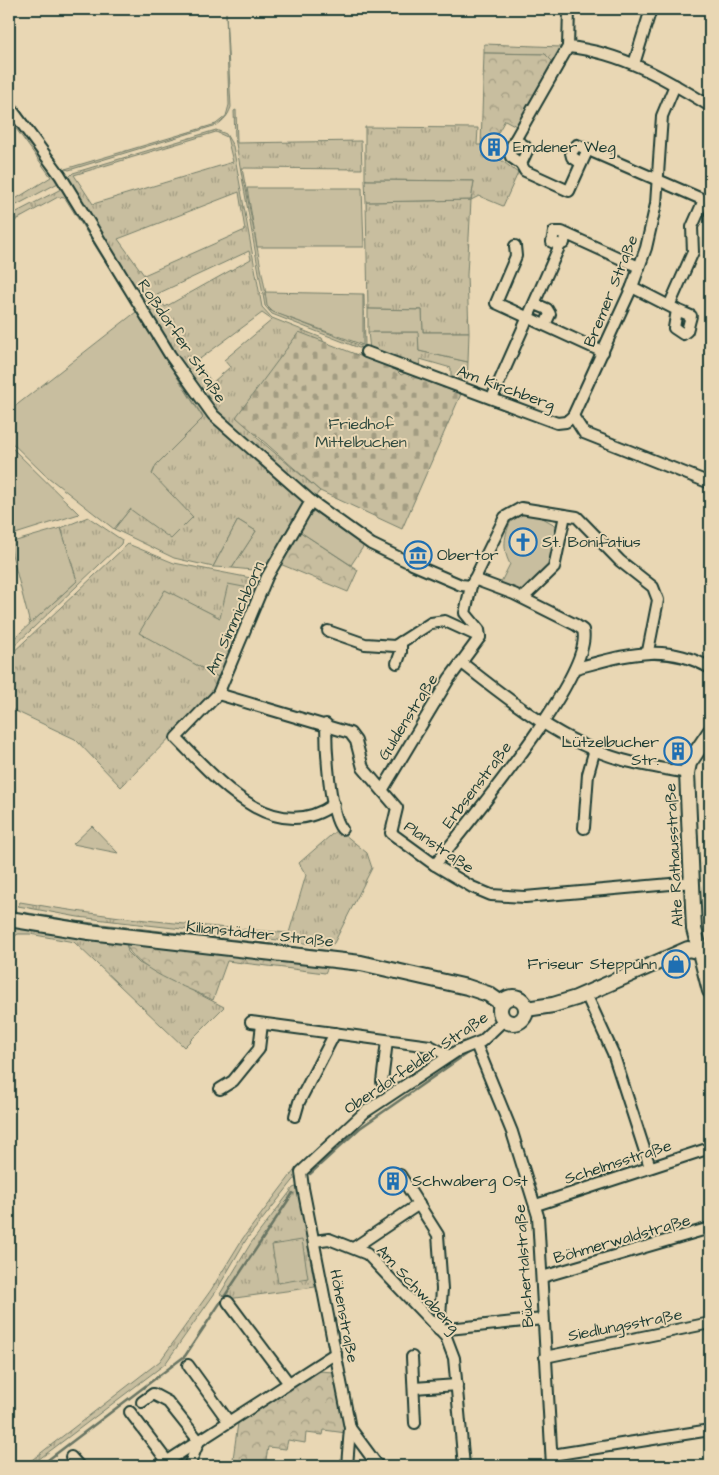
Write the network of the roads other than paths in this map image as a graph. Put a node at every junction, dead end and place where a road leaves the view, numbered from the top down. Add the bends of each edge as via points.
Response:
1 (569, 9) edge
2 (651, 9) edge
3 (568, 47) junction
4 (634, 64) junction
5 (675, 85) junction
6 (709, 103) edge
7 (9, 106) edge
8 (657, 178) junction
9 (515, 246) dead end
10 (639, 268) junction
11 (632, 287) junction
12 (535, 304) junction
13 (529, 318) junction
14 (545, 325) junction
15 (366, 352) dead end
16 (603, 352) junction
17 (492, 398) junction
18 (573, 416) junction
19 (710, 483) edge
20 (311, 501) junction
21 (564, 515) junction
22 (472, 582) junction
23 (523, 598) junction
24 (328, 632) dead end
25 (480, 638) junction
26 (401, 642) junction
27 (648, 651) junction
28 (397, 663) dead end
29 (462, 663) junction
30 (576, 668) junction
31 (710, 668) edge
32 (218, 694) junction
33 (543, 723) junction
34 (326, 724) junction
35 (709, 734) edge
36 (596, 749) junction
37 (687, 773) junction
38 (382, 789) junction
39 (334, 804) junction
40 (584, 828) dead end
41 (342, 829) dead end
42 (435, 865) junction
43 (693, 882) junction
44 (9, 919) edge
45 (705, 953) edge
46 (710, 991) edge
47 (587, 996) junction
48 (502, 1003) junction
49 (526, 1009) junction
50 (504, 1020) junction
51 (335, 1034) junction
52 (387, 1040) junction
53 (476, 1044) junction
54 (449, 1056) junction
55 (382, 1082) dead end
56 (220, 1089) dead end
57 (295, 1116) dead end
58 (710, 1148) edge
59 (650, 1167) junction
60 (301, 1172) joint
61 (400, 1176) dead end
62 (419, 1204) junction
63 (536, 1205) junction
64 (710, 1228) edge
65 (314, 1241) junction
66 (355, 1247) junction
67 (542, 1277) junction
68 (228, 1302) dead end
69 (543, 1319) junction
70 (710, 1323) edge
71 (439, 1330) junction
72 (336, 1353) junction
73 (412, 1357) dead end
74 (545, 1357) junction
75 (188, 1365) dead end
76 (288, 1382) junction
77 (457, 1385) junction
78 (414, 1388) junction
79 (142, 1402) dead end
80 (130, 1412) dead end
81 (229, 1422) junction
82 (415, 1423) dead end
83 (350, 1428) junction
84 (710, 1430) edge
85 (199, 1441) junction
86 (552, 1455) junction
87 (72, 1457) dead end
88 (163, 1464) edge
89 (79, 1466) edge
90 (189, 1466) edge
91 (346, 1466) edge
92 (378, 1466) edge
93 (464, 1466) edge
94 (552, 1466) edge

1 - 3 street
2 - 4 street
3 - 4 street via 590,50
3 - 8 street via 515,140 526,151 521,164 524,171 569,191 588,149
4 - 5 street
5 - 6 street
5 - 8 street, Bremer Straße via 662,116
7 - 20 street, Roßdorfer Straße via 60,174 170,355 213,415
8 - 10 street, Bremer Straße via 652,226
8 - 11 street via 704,200 692,227 693,252 673,307
9 - 13 street via 516,256 496,303
10 - 11 street, Bremer Straße
10 - 12 street via 558,231 552,236 552,242 560,245
11 - 16 street, Bremer Straße
12 - 13 street
12 - 14 street via 550,314
13 - 14 street
13 - 17 street
14 - 16 street
15 - 17 street, Am Kirchberg
16 - 18 street, Bremer Straße
17 - 18 street, Am Kirchberg via 557,423 566,422
18 - 19 street, Am Kirchberg via 584,433
20 - 22 street, Roßdorfer Straße via 371,544 461,585
20 - 32 street, Am Simmichborn via 267,577
21 - 22 street via 521,508 512,511 505,517
21 - 23 street via 554,568
21 - 27 street via 581,521 656,591 657,607
22 - 23 street
22 - 25 street via 465,613 479,630
23 - 30 street, Erbsenstraße via 583,630 584,639
24 - 26 street via 365,644 395,646
25 - 26 street via 445,621 431,623
25 - 29 street
26 - 28 street via 402,652
27 - 30 street
27 - 31 street via 681,655
29 - 33 street, Alte Rathausstraße
29 - 38 street, Guldenstraße
30 - 33 street, Erbsenstraße
32 - 34 street, Planstraße
32 - 39 street, Am Simmichborn via 176,738 229,790 273,815 292,819 324,811
33 - 36 street, Alte Rathausstraße
33 - 42 street, Erbsenstraße
34 - 38 street, Planstraße via 353,736 363,768
34 - 39 street
35 - 37 main road via 689,763
36 - 37 street, Alte Rathausstraße via 627,762
36 - 40 street via 588,774
37 - 43 main road, Alte Rathausstraße
38 - 42 street, Planstraße via 398,811 391,834
39 - 41 street
42 - 43 street, Planstraße via 483,893 504,897 525,898
43 - 45 main road, Alte Rathausstraße via 694,929
44 - 48 main road, Kilianstädter Straße via 89,932 361,964 467,988 488,994
45 - 46 main road, Alte Rathausstraße
45 - 47 main road via 688,949
47 - 49 main road
47 - 59 street via 613,1053
48 - 49 main road via 516,997 524,1002
48 - 50 main road via 500,1013
49 - 50 main road via 526,1015 520,1021 512,1024
50 - 53 street, Oberdorfelder Straße
51 - 52 street
51 - 56 street via 257,1023 259,1049 233,1081
51 - 57 street via 299,1102
52 - 54 street via 430,1046
52 - 55 street
53 - 54 street, Oberdorfelder Straße
53 - 63 street, Büchertalstraße via 512,1132
54 - 60 street, Oberdorfelder Straße via 365,1112
58 - 59 street, Schelmsstraße
59 - 63 street, Schelmsstraße
60 - 65 street, Höhenstraße
61 - 62 street
62 - 66 street
62 - 71 street via 440,1242 442,1289
63 - 67 street, Büchertalstraße
64 - 67 street, Böhmerwaldstraße
65 - 66 street, Am Schwaberg via 329,1239
65 - 72 street, Höhenstraße
66 - 71 street, Am Schwaberg via 373,1260
67 - 69 street, Büchertalstraße
68 - 76 street
69 - 71 street
69 - 74 street, Büchertalstraße
70 - 74 street, Siedlungsstraße
71 - 77 street, Am Schwaberg via 451,1347
72 - 76 street
72 - 83 street, Höhenstraße
73 - 78 street
74 - 86 street, Büchertalstraße
75 - 81 street
76 - 81 street
77 - 78 street
77 - 93 street, Am Schwaberg
78 - 82 street
79 - 85 street via 153,1394 168,1402
80 - 88 street
81 - 85 street
83 - 91 street, Höhenstraße
83 - 92 street
84 - 86 street
85 - 88 street
85 - 90 street
86 - 94 street, Büchertalstraße
87 - 89 street

